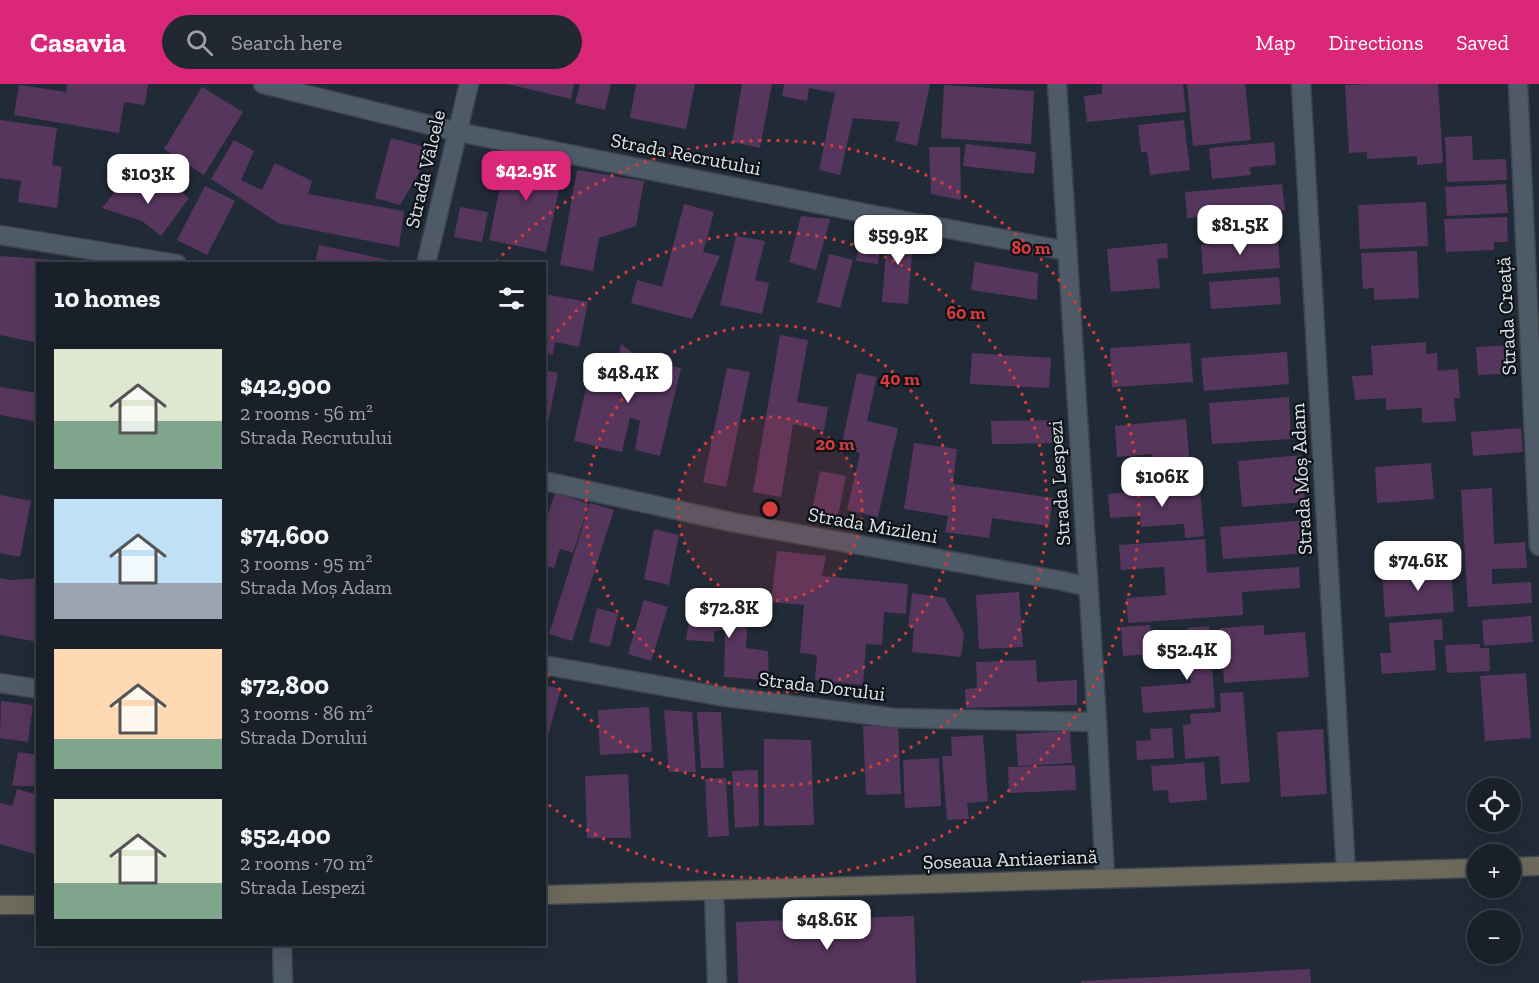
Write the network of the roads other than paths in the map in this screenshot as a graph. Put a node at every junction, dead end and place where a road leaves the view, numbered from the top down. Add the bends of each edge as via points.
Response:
1 (263, 84) edge
2 (469, 84) edge
3 (1057, 84) edge
4 (1301, 84) edge
5 (1518, 84) edge
6 (458, 132) junction
7 (0, 235) edge
8 (1067, 251) junction
9 (165, 262) edge
10 (426, 262) edge
11 (546, 482) edge
12 (1539, 546) edge
13 (1088, 587) junction
14 (546, 665) edge
15 (0, 682) edge
16 (36, 689) edge
17 (1097, 722) junction
18 (1539, 866) edge
19 (1521, 867) edge
20 (1467, 868) edge
21 (1346, 872) junction
22 (1105, 879) junction
23 (714, 890) junction
24 (546, 895) edge
25 (36, 905) edge
26 (0, 906) edge
27 (282, 946) edge
28 (283, 983) edge
29 (717, 983) edge

1 - 6 street, Strada Recrutului
2 - 6 street, Strada Vâlcele
3 - 8 street, Strada Lespezi
4 - 21 street, Strada Moș Adam
5 - 12 street, Strada Creață
6 - 8 street, Strada Recrutului
6 - 10 street, Strada Vâlcele
7 - 9 street
8 - 13 street, Strada Lespezi
11 - 13 street, Strada Mizileni via 736,523
13 - 17 street, Strada Lespezi
14 - 17 street, Strada Dorului via 719,696 896,718
15 - 16 street
17 - 22 street, Strada Lespezi
18 - 19 main road
20 - 21 main road, Șoseaua Antiaeriană
21 - 22 main road, Șoseaua Antiaeriană
22 - 23 main road, Șoseaua Antiaeriană
23 - 24 main road, Șoseaua Antiaeriană
23 - 29 street
25 - 26 main road
27 - 28 street

